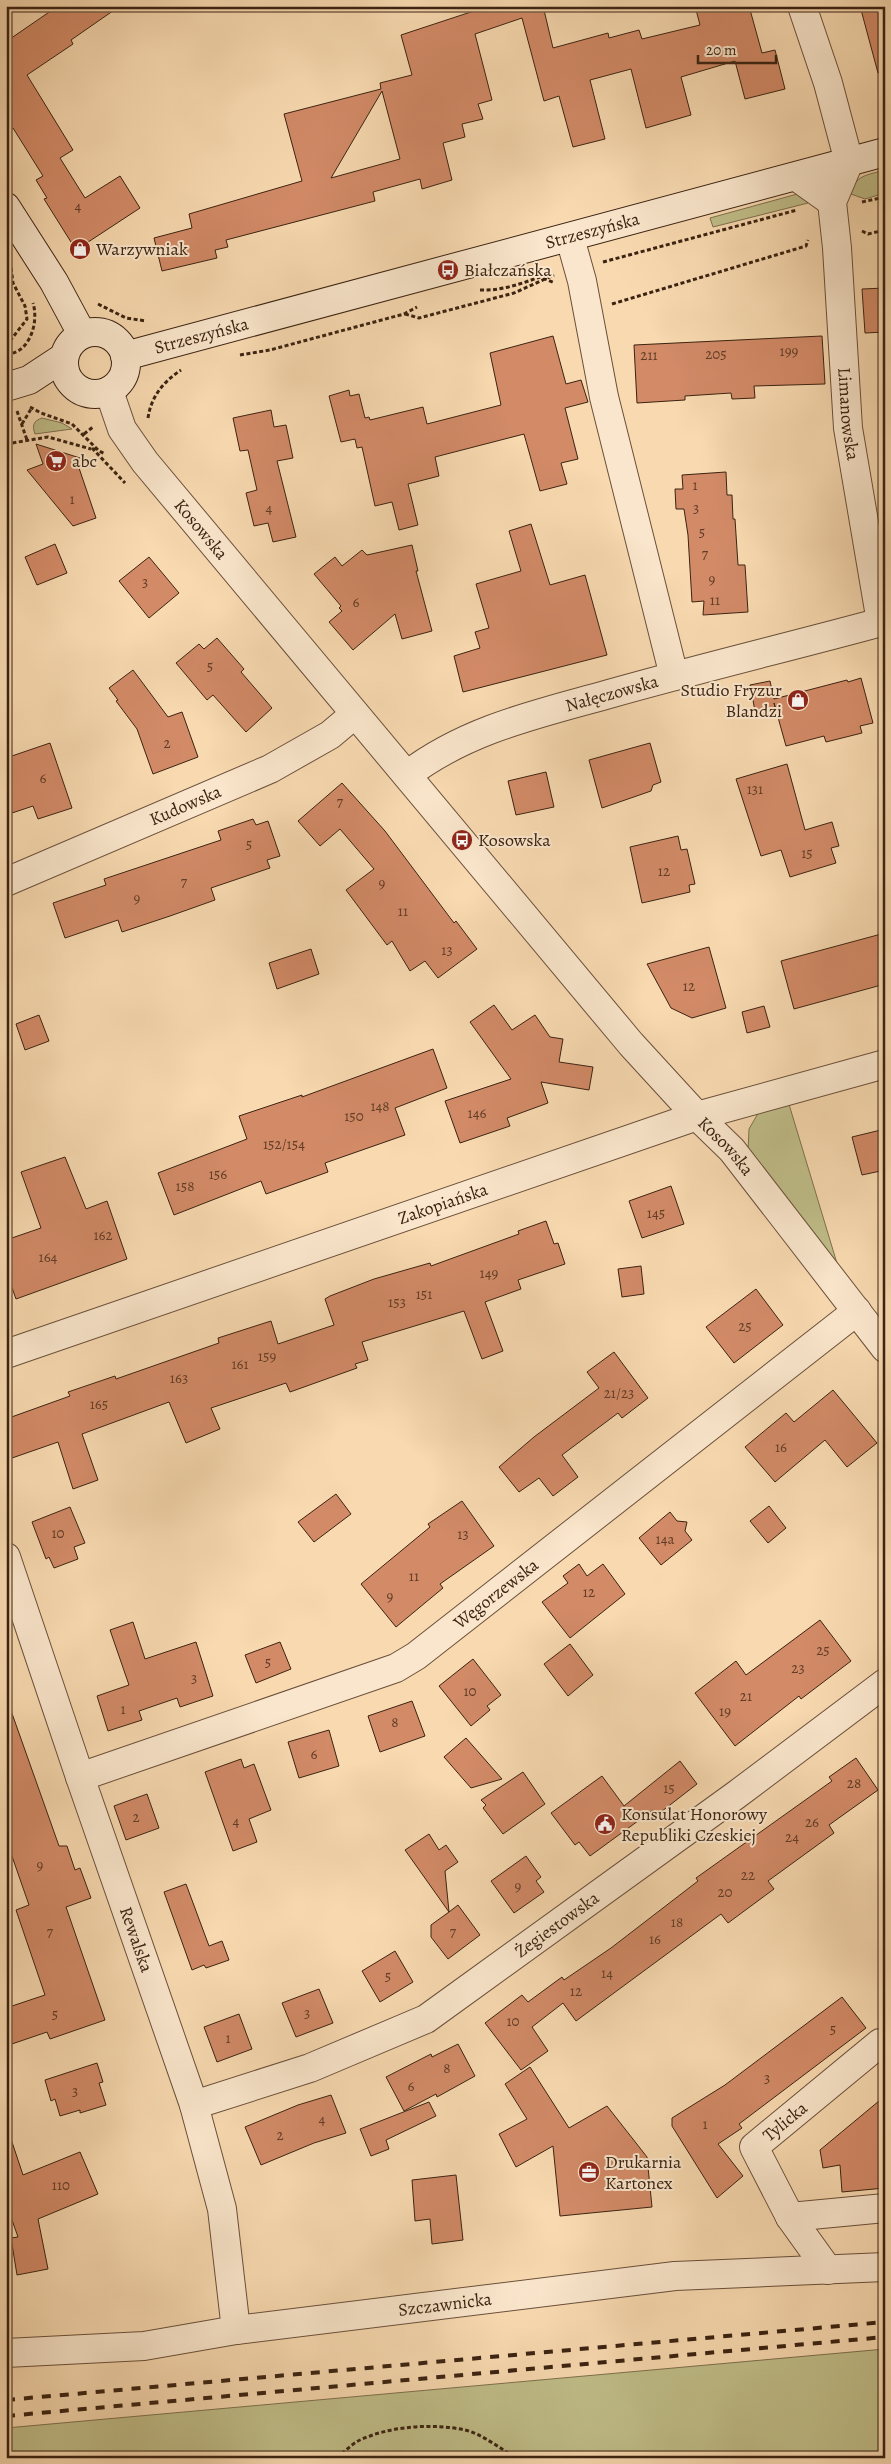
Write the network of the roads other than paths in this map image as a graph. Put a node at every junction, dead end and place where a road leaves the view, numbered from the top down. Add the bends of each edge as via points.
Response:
1 (802, 6) edge
2 (885, 152) edge
3 (849, 162) junction
4 (797, 177) junction
5 (6, 207) edge
6 (832, 208) junction
7 (570, 238) junction
8 (82, 334) junction
9 (125, 356) junction
10 (64, 357) junction
11 (77, 390) junction
12 (109, 392) junction
13 (20, 394) edge
14 (883, 621) edge
15 (674, 676) junction
16 (355, 714) junction
17 (407, 775) junction
18 (6, 882) edge
19 (885, 1064) edge
20 (697, 1116) junction
21 (857, 1311) junction
22 (885, 1348) edge
23 (6, 1354) edge
24 (6, 1557) edge
25 (885, 1683) edge
26 (80, 1778) junction
27 (880, 2043) dead end
28 (194, 2105) junction
29 (885, 2208) edge
30 (790, 2217) junction
31 (885, 2267) edge
32 (828, 2270) junction
33 (236, 2330) junction
34 (6, 2353) edge

1 - 3 street via 828,83
2 - 3 street, Strzeszyńska
3 - 4 street, Strzeszyńska
3 - 6 street, Limanowska
4 - 6 street
4 - 7 street, Strzeszyńska
5 - 8 street via 54,282
6 - 14 street, Limanowska via 848,428
7 - 9 street, Strzeszyńska
7 - 15 street via 582,281 604,397
8 - 9 street via 100,332 110,336 121,346
8 - 10 street via 70,343
9 - 12 street via 123,376
10 - 11 street via 65,375
10 - 13 street
11 - 12 street via 93,395
11 - 13 street
12 - 16 street, Kosowska via 122,430 144,462
14 - 15 street, Nałęczowska
15 - 17 street, Nałęczowska via 499,724 428,759
16 - 17 street, Kosowska
16 - 18 street, Kudowska via 330,735 270,768
17 - 20 street, Kosowska via 625,1037
19 - 20 street, Zakopiańska
20 - 21 street, Kosowska via 732,1150
20 - 23 street, Zakopiańska
21 - 22 street, Kosowska
21 - 26 street, Węgorzewska via 416,1656 396,1668
24 - 26 street, Rewalska
25 - 28 street, Żegiestowska via 736,1795 426,2018 310,2068
26 - 28 street, Rewalska
27 - 30 street, Tylicka via 754,2146
28 - 33 street, Rewalska via 222,2209
29 - 30 street
30 - 32 street, Tylicka
31 - 32 street, Szczawnicka
32 - 33 street, Szczawnicka via 675,2276
33 - 34 street, Szczawnicka via 144,2346

